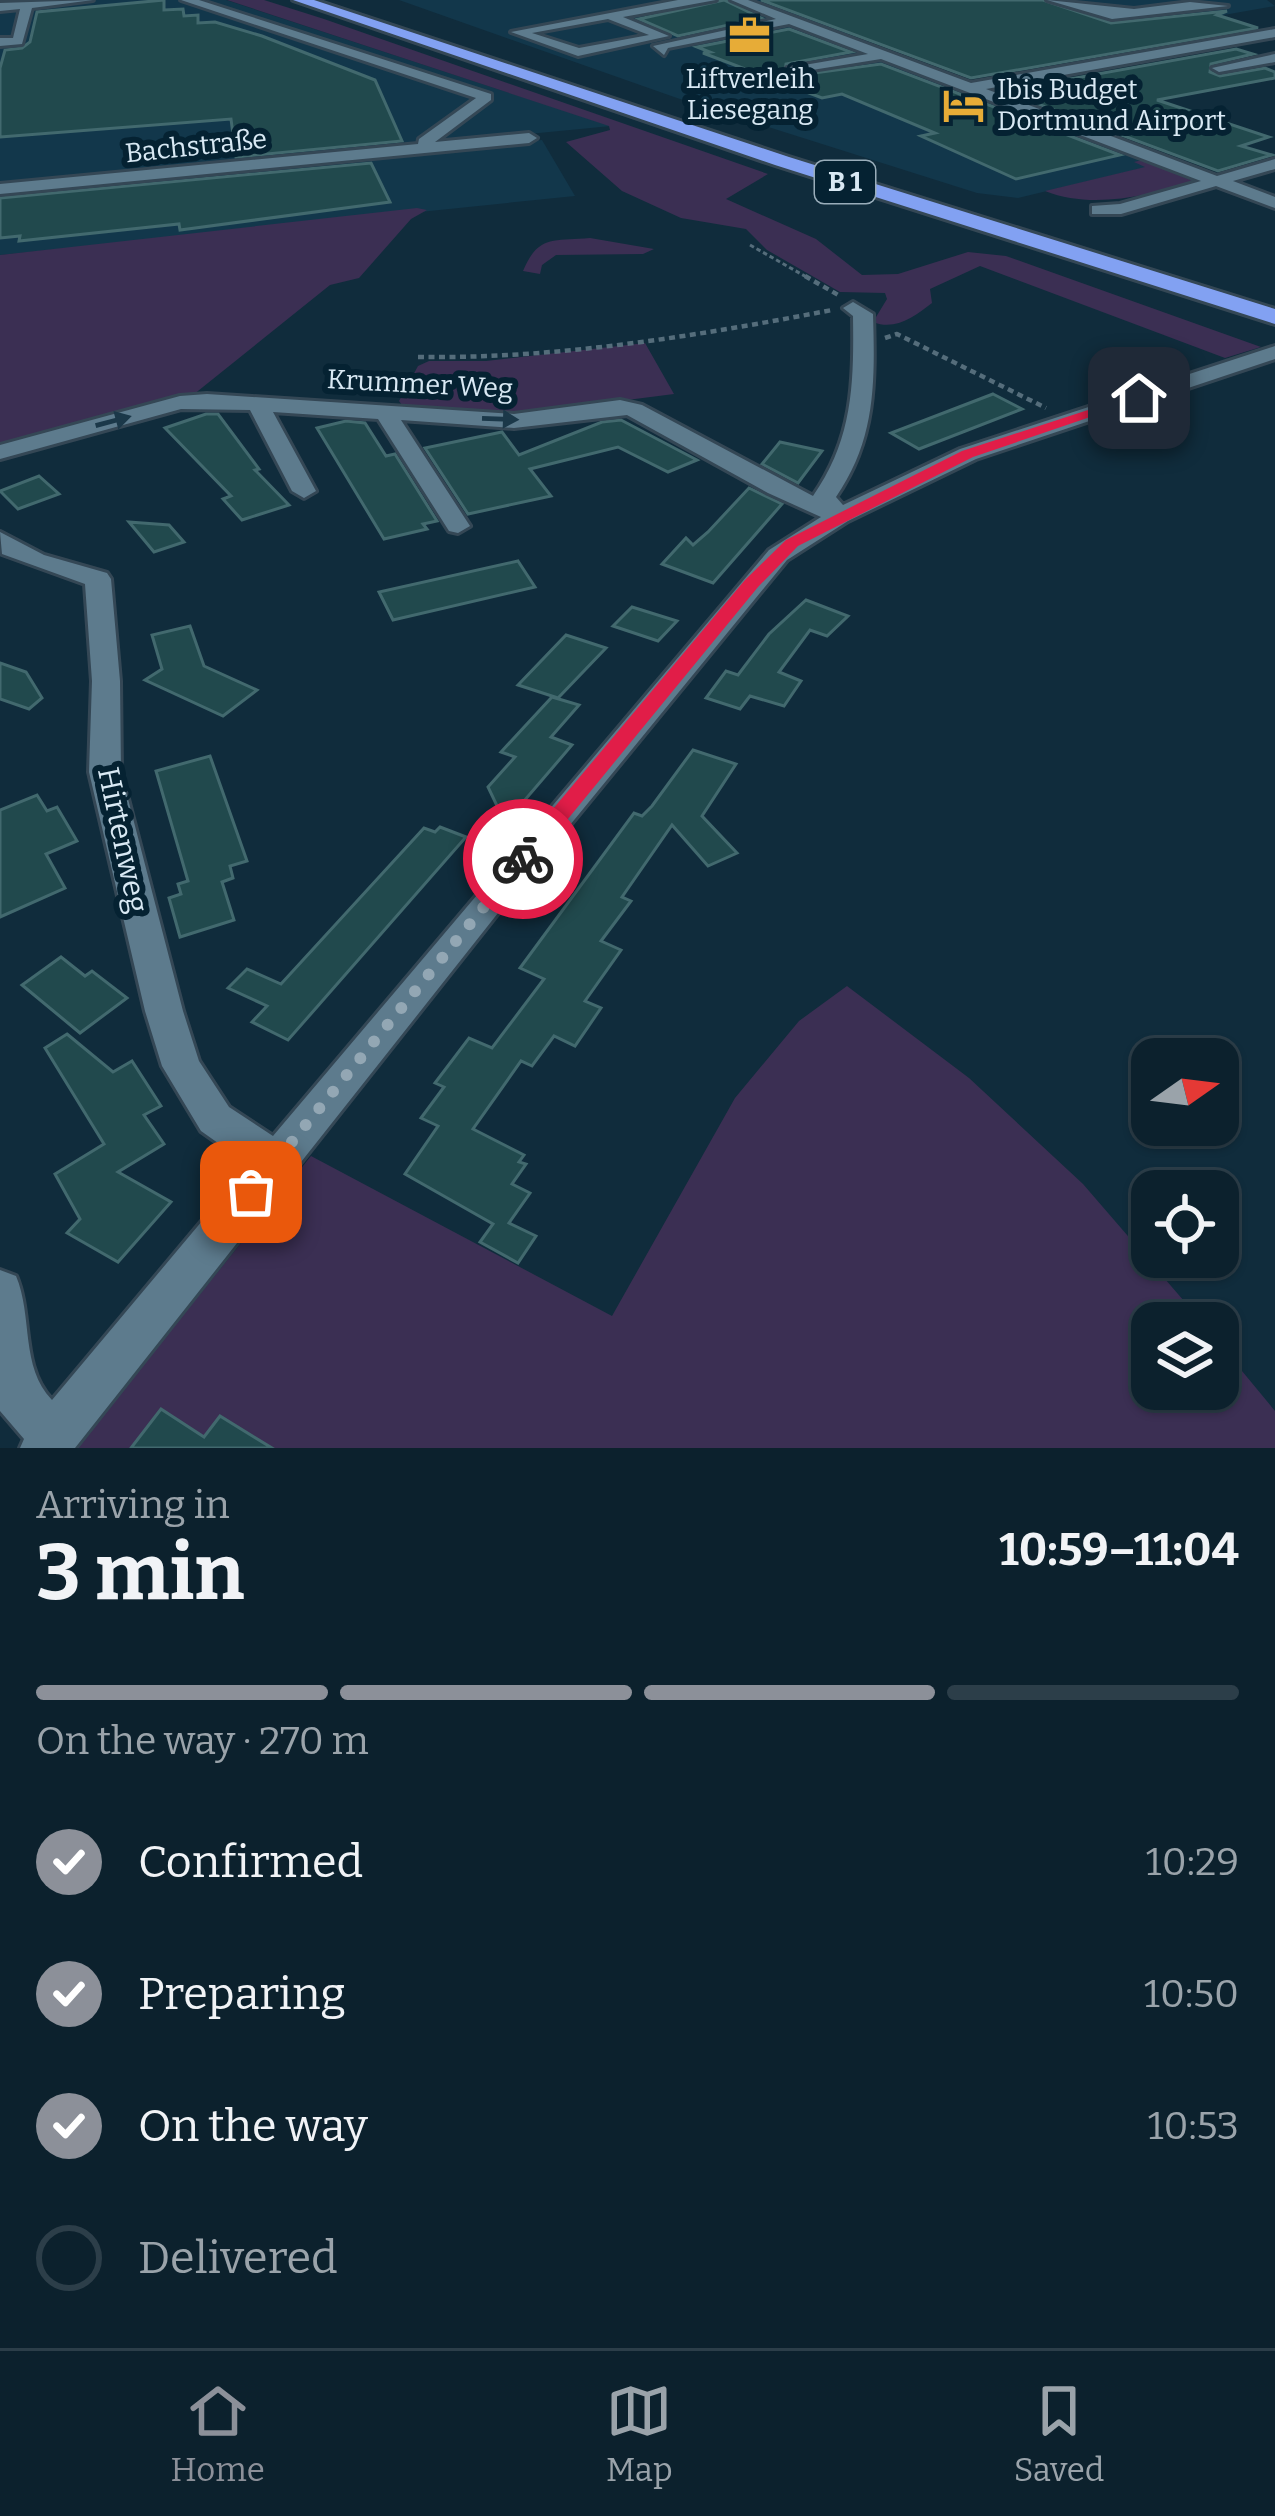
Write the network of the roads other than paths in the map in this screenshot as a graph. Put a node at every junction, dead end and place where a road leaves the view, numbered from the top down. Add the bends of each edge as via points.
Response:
1 (87, 0) edge
2 (187, 0) edge
3 (284, 0) edge
4 (332, 0) edge
5 (357, 0) edge
6 (710, 0) edge
7 (737, 0) edge
8 (1171, 0) edge
9 (306, 2) edge
10 (1059, 2) edge
11 (27, 4) junction
12 (1222, 6) dead end
13 (0, 8) edge
14 (1125, 11) junction
15 (610, 16) junction
16 (789, 20) junction
17 (431, 33) junction
18 (1275, 33) edge
19 (0, 42) edge
20 (1224, 42) junction
21 (882, 55) junction
22 (623, 59) dead end
23 (1219, 68) dead end
24 (792, 70) dead end
25 (968, 88) junction
26 (529, 138) dead end
27 (396, 153) junction
28 (1275, 164) edge
29 (1220, 182) junction
30 (0, 189) edge
31 (1275, 203) edge
32 (1098, 210) dead end
33 (1275, 302) edge
34 (853, 308) road end
35 (1275, 317) edge
36 (1275, 352) edge
37 (258, 404) junction
38 (385, 413) junction
39 (0, 452) edge
40 (304, 491) dead end
41 (839, 516) junction
42 (458, 526) dead end
43 (0, 539) edge
44 (276, 1161) junction
45 (0, 1291) edge
46 (49, 1442) edge

1 - 11 street
2 - 27 street via 485,97 439,135
3 - 9 highway
4 - 17 highway, B 1
5 - 17 highway
6 - 15 street
7 - 16 street
8 - 14 street
9 - 35 highway, B 1
10 - 14 street via 1106,15
11 - 13 street
11 - 19 street via 18,41
12 - 14 street
15 - 15 street via 540,28 517,32 578,52 663,36
16 - 21 street
16 - 22 street
17 - 33 highway, B 1
18 - 20 street
20 - 23 street via 1275,58
20 - 25 street
21 - 24 street
21 - 25 street
25 - 29 street
26 - 27 street, Bachstraße
27 - 30 street, Bachstraße
28 - 29 street
29 - 31 street
29 - 32 street
34 - 41 street via 863,314 865,404 852,459 824,498
36 - 41 street via 968,454
37 - 38 street, Krummer Weg
39 -> 37 street, Krummer Weg via 180,404
37 - 40 street
38 -> 41 street, Krummer Weg via 514,421 634,410
38 - 42 street
41 - 44 street via 792,543 752,583
43 - 44 street, Hirtenweg via 32,560 98,579 105,772 164,1011 182,1066 215,1119
44 - 46 street
45 - 46 street via 19,1400

